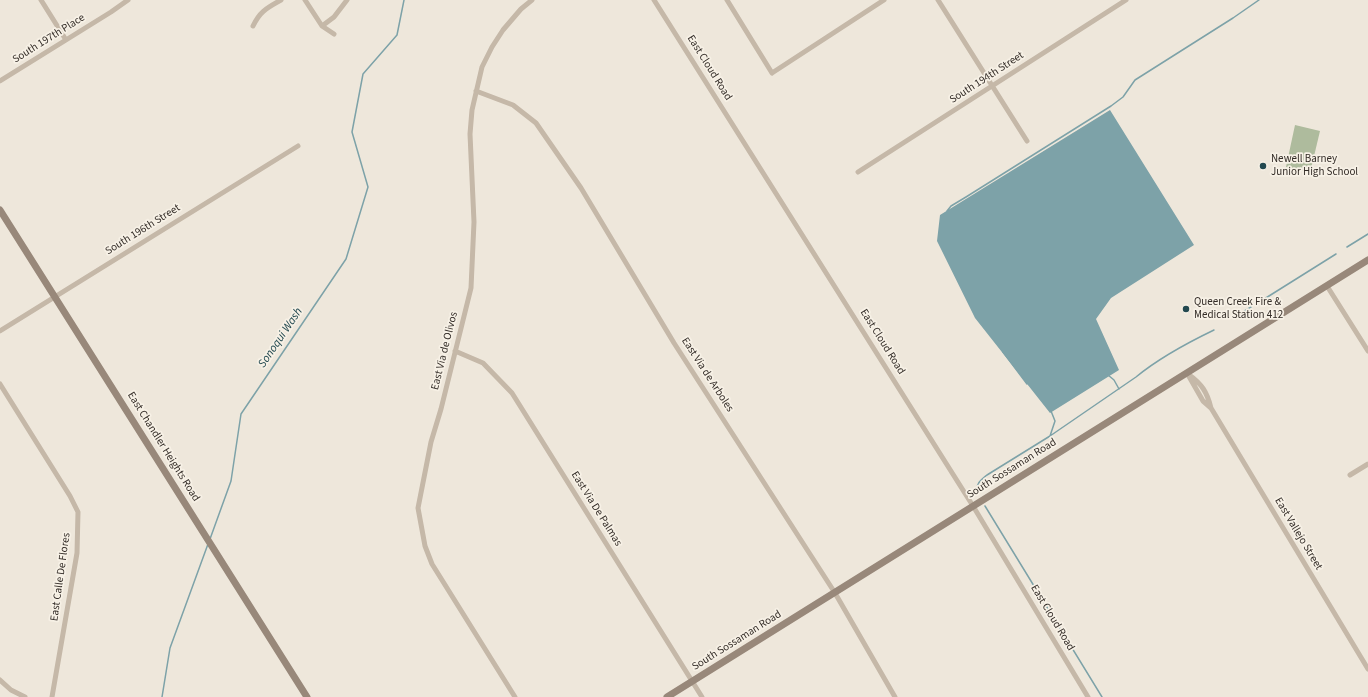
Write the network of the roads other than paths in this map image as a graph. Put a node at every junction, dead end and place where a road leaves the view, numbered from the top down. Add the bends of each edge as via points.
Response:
1 (41, 0) edge
2 (128, 0) edge
3 (280, 0) edge
4 (305, 0) edge
5 (347, 0) edge
6 (532, 0) edge
7 (654, 0) edge
8 (727, 0) edge
9 (884, 0) edge
10 (938, 0) edge
11 (1126, 0) edge
12 (253, 26) dead end
13 (322, 26) junction
14 (334, 34) dead end
15 (66, 40) junction
16 (0, 81) edge
17 (992, 86) junction
18 (476, 91) junction
19 (1027, 141) dead end
20 (298, 146) dead end
21 (858, 172) dead end
22 (0, 210) edge
23 (1368, 260) edge
24 (1327, 286) junction
25 (55, 296) junction
26 (0, 331) edge
27 (455, 351) junction
28 (1368, 351) edge
29 (1187, 373) junction
30 (0, 384) edge
31 (1368, 464) edge
32 (1350, 475) dead end
33 (974, 506) junction
34 (835, 592) junction
35 (1368, 669) edge
36 (0, 680) edge
37 (692, 681) junction
38 (25, 697) edge
39 (52, 697) edge
40 (307, 697) edge
41 (515, 697) edge
42 (667, 697) edge
43 (702, 697) edge
44 (895, 697) edge
45 (1088, 697) edge

1 - 15 street
2 - 15 street, South 197th Place
3 - 12 street via 261,12
4 - 13 street
5 - 13 street via 334,17
6 - 18 street, East Via de Olivos via 502,30 482,67
7 - 33 street, East Cloud Road
8 - 9 street via 772,73
10 - 17 street
11 - 17 street, South 194th Street
13 - 14 street
15 - 16 street, South 197th Place
17 - 19 street
17 - 21 street, South 194th Street
18 - 27 street, East Via de Olivos via 470,134 474,222 472,288
18 - 34 street, East Via de Arboles via 513,105 536,123 581,188 674,343
20 - 25 street, South 196th Street
22 - 25 main road, East Chandler Heights Road
23 - 24 main road, South Sossaman Road
24 - 28 street
24 - 29 main road, South Sossaman Road
25 - 26 street, South 196th Street
25 - 40 main road, East Chandler Heights Road
27 - 37 street, East Via De Palmas via 483,363 512,393
27 - 41 street, East Via de Olivos via 431,442 418,508 425,546 432,564
29 - 33 main road, South Sossaman Road
29 - 35 street, East Vallejo Street via 1199,382 1209,398 1211,408
30 - 39 street, East Calle De Flores via 78,512 76,561
31 - 32 street
33 - 34 main road, South Sossaman Road
33 - 45 street, East Cloud Road
34 - 37 main road, South Sossaman Road
34 - 44 street, East Via de Arboles
36 - 38 street via 11,690
37 - 42 main road, South Sossaman Road
37 - 43 street, East Via De Palmas

